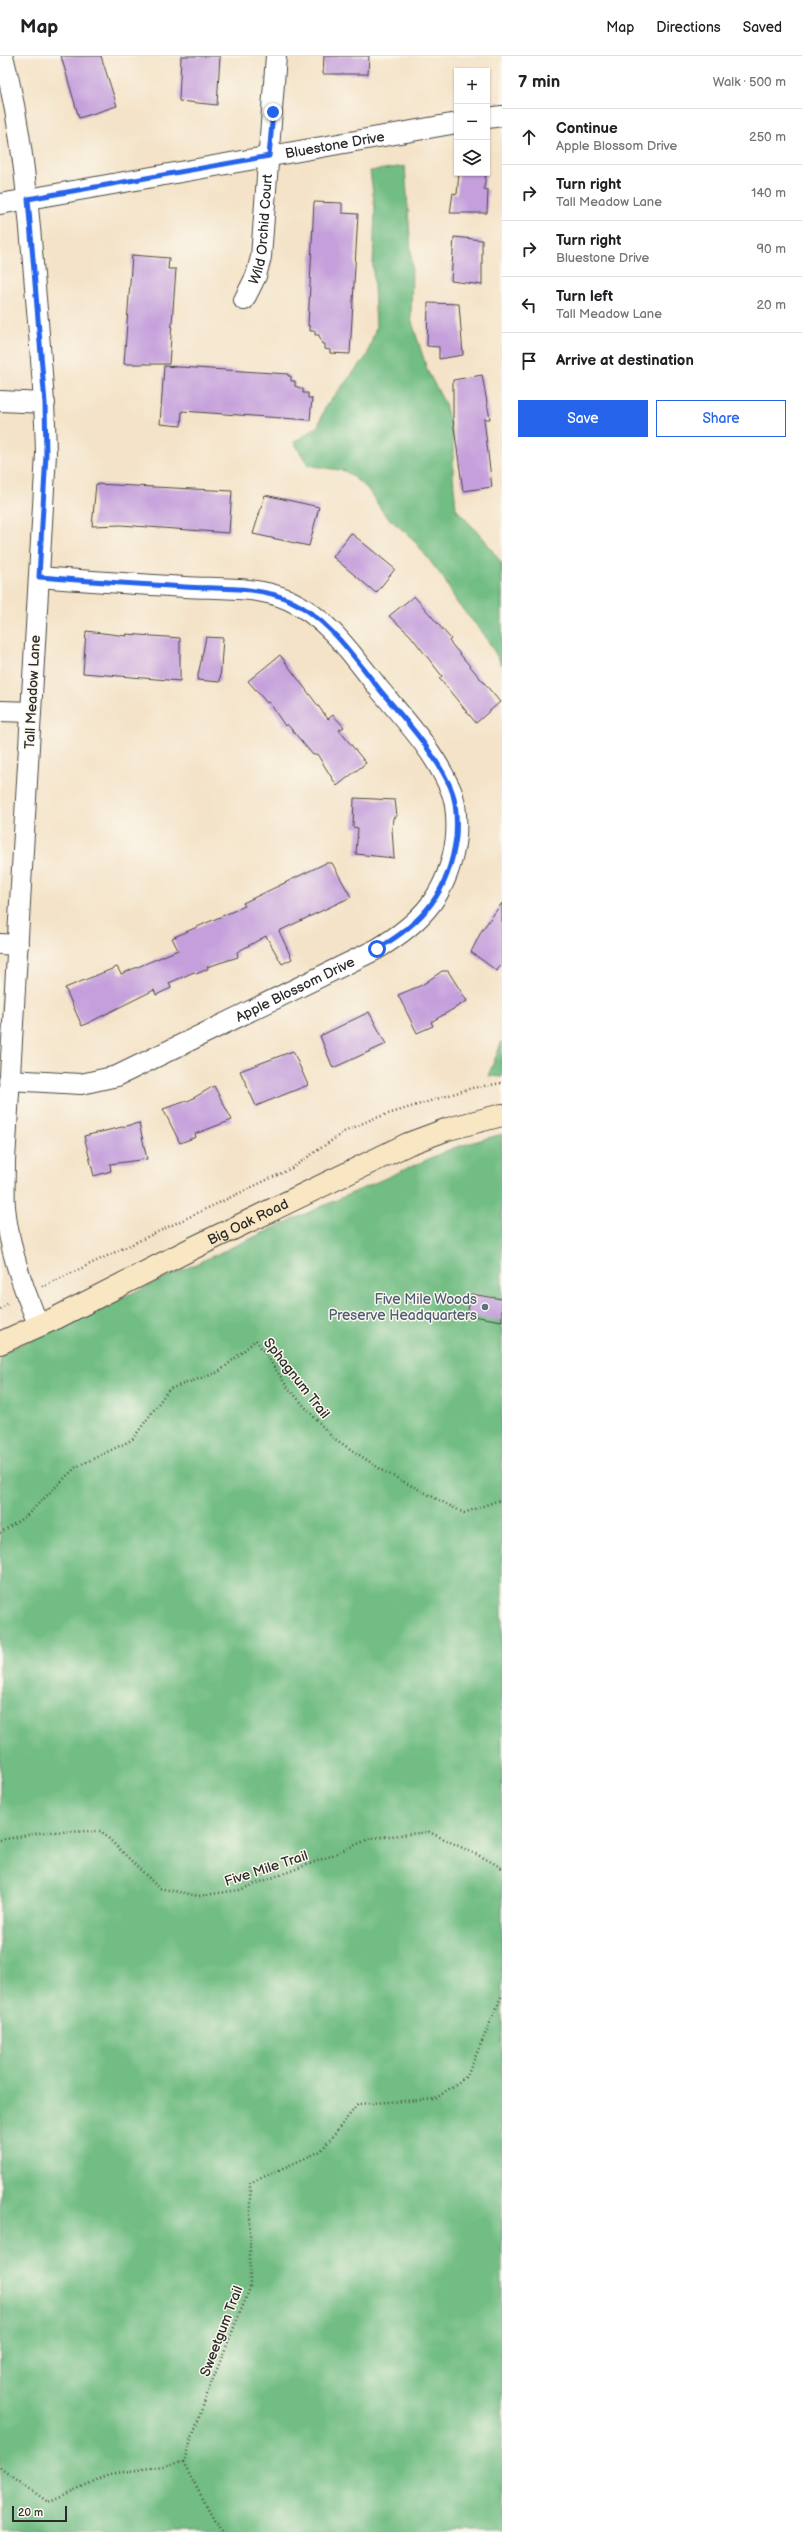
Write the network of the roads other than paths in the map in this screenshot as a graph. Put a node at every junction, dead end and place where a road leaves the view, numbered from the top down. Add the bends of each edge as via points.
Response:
1 (3, 56) edge
2 (276, 56) edge
3 (502, 116) edge
4 (490, 118) edge
5 (454, 125) edge
6 (269, 156) junction
7 (28, 199) junction
8 (0, 204) edge
9 (244, 300) dead end
10 (0, 401) edge
11 (45, 403) junction
12 (39, 577) junction
13 (0, 710) edge
14 (31, 712) junction
15 (9, 945) edge
16 (9, 1080) junction
17 (502, 1114) edge
18 (6, 1248) edge
19 (39, 1326) junction
20 (0, 1343) edge

1 - 7 street, Tall Meadow Lane via 19,129
2 - 6 street
3 - 4 street
5 - 6 street, Bluestone Drive
6 - 7 street, Bluestone Drive
6 - 9 street, Wild Orchid Court via 261,257 256,276
7 - 8 street, Bluestone Drive
7 - 11 street, Tall Meadow Lane
10 - 11 street
11 - 12 street, Tall Meadow Lane via 46,454
12 - 14 street, Tall Meadow Lane
12 - 16 street, Apple Blossom Drive via 249,590 288,600 310,612 328,627 354,657 435,759 450,787 455,803 457,827 454,855 446,881 436,899 404,934 117,1076 81,1084
13 - 14 street
14 - 15 street, Tall Meadow Lane
15 - 16 street, Tall Meadow Lane
16 - 18 street, Tall Meadow Lane via 5,1161
17 - 19 street, Big Oak Road via 448,1129 408,1144
18 - 19 street, Tall Meadow Lane
19 - 20 street, Big Oak Road

